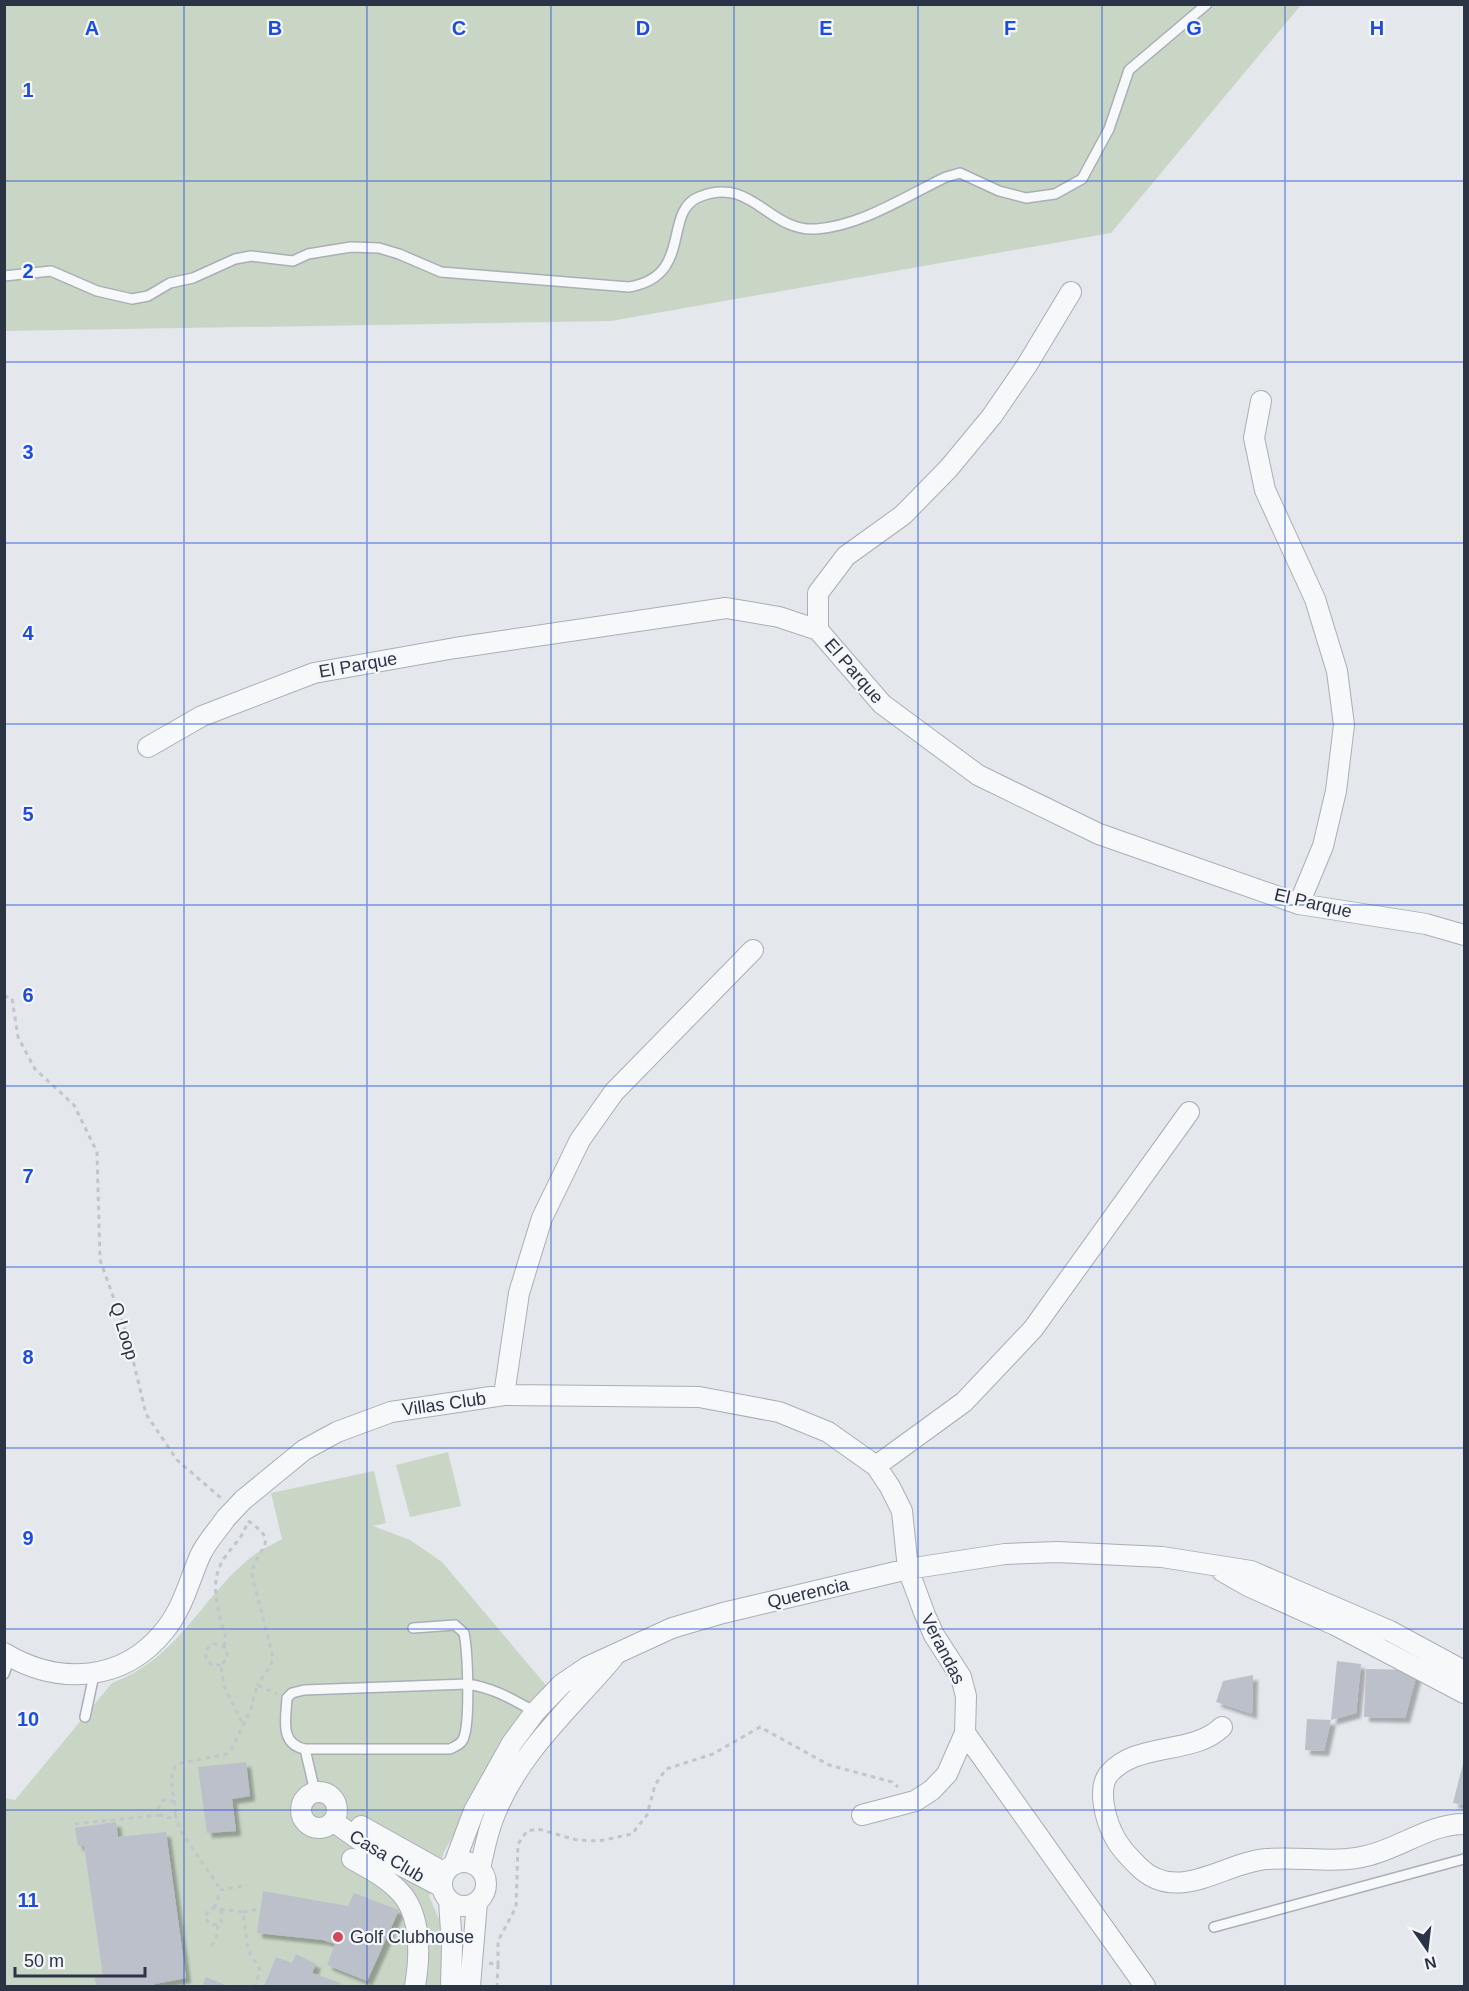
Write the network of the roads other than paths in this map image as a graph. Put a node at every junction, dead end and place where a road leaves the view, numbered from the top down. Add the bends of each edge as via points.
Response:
1 (1207, 4) edge
2 (4, 276) edge
3 (1071, 292) dead end
4 (1261, 401) dead end
5 (818, 630) junction
6 (148, 747) dead end
7 (1299, 904) junction
8 (1464, 935) edge
9 (753, 950) dead end
10 (1189, 1112) dead end
11 (504, 1395) junction
12 (876, 1466) junction
13 (1214, 1567) junction
14 (908, 1569) junction
15 (413, 1628) dead end
16 (617, 1654) junction
17 (6, 1661) edge
18 (1464, 1671) edge
19 (94, 1675) junction
20 (467, 1684) junction
21 (1464, 1693) edge
22 (534, 1712) junction
23 (86, 1717) dead end
24 (1222, 1727) dead end
25 (965, 1733) junction
26 (305, 1749) junction
27 (315, 1792) junction
28 (862, 1815) dead end
29 (336, 1817) junction
30 (1464, 1824) edge
31 (352, 1859) dead end
32 (1464, 1859) edge
33 (480, 1868) junction
34 (447, 1881) junction
35 (477, 1902) junction
36 (1214, 1927) dead end
37 (415, 1986) edge
38 (451, 1986) edge
39 (470, 1986) edge
40 (1145, 1986) edge

1 - 2 lane via 1129,70 1109,129 1082,179 1055,194 1026,198 999,191 960,173 846,224 814,229 791,226 731,190 717,191 696,198 686,209 665,270 655,279 629,287 441,272 379,248 351,247 308,254 293,261 251,256 235,259 132,299 97,291 51,271
3 - 5 street via 992,416 950,468 903,515 846,556 818,593
4 - 7 street via 1254,438 1265,490 1315,599 1337,670 1344,724 1336,791 1323,846
5 - 6 street, El Parque via 779,617 726,608 420,654 314,673 281,684 202,716
5 - 7 street, El Parque via 882,704 978,775 1099,834
7 - 8 street, El Parque via 1426,924
9 - 11 street via 614,1092 580,1140 542,1218 519,1293
10 - 12 street via 1033,1329 964,1402
11 - 12 street, Villas Club via 699,1397 779,1412 828,1432
11 - 19 street, Villas Club via 391,1412 337,1432 304,1450 234,1509 201,1553 182,1602 165,1631 125,1664
12 - 14 street, Villas Club via 902,1511
13 - 14 street, Querencia via 1150,1557 1058,1552 1005,1554
13 - 18 street, Querencia via 1251,1571 1390,1631
13 - 21 street
14 - 16 street, Querencia via 723,1613 672,1628
14 - 25 street, Verandas via 934,1635 961,1677 966,1696
15 - 20 lane via 461,1628 466,1641
16 - 22 street, Querencia via 562,1684
16 - 33 street, Querencia via 549,1726 527,1756 492,1819
17 - 19 street, Villas Club via 68,1674
19 - 23 lane
20 - 22 lane via 502,1693
20 - 26 lane via 464,1737 450,1749
20 - 26 lane via 292,1693 287,1698 288,1741
22 - 34 street, Querencia via 474,1811
24 - 30 street via 1213,1736 1195,1743 1120,1762 1106,1777 1103,1800 1108,1824 1125,1854 1147,1875 1168,1884 1193,1881 1264,1859 1366,1857 1429,1830
25 - 28 street, Verandas via 947,1774 932,1790 915,1802
25 - 40 street
26 - 27 lane
27 - 29 street via 331,1796
27 - 29 street via 302,1804 304,1820 318,1829
29 - 34 street, Casa Club
31 - 37 street via 382,1876 408,1902 417,1940
32 - 36 lane
33 - 34 street via 471,1862
33 - 35 street via 487,1889
34 - 35 street via 463,1906
34 - 38 street, Querencia
35 - 39 street

